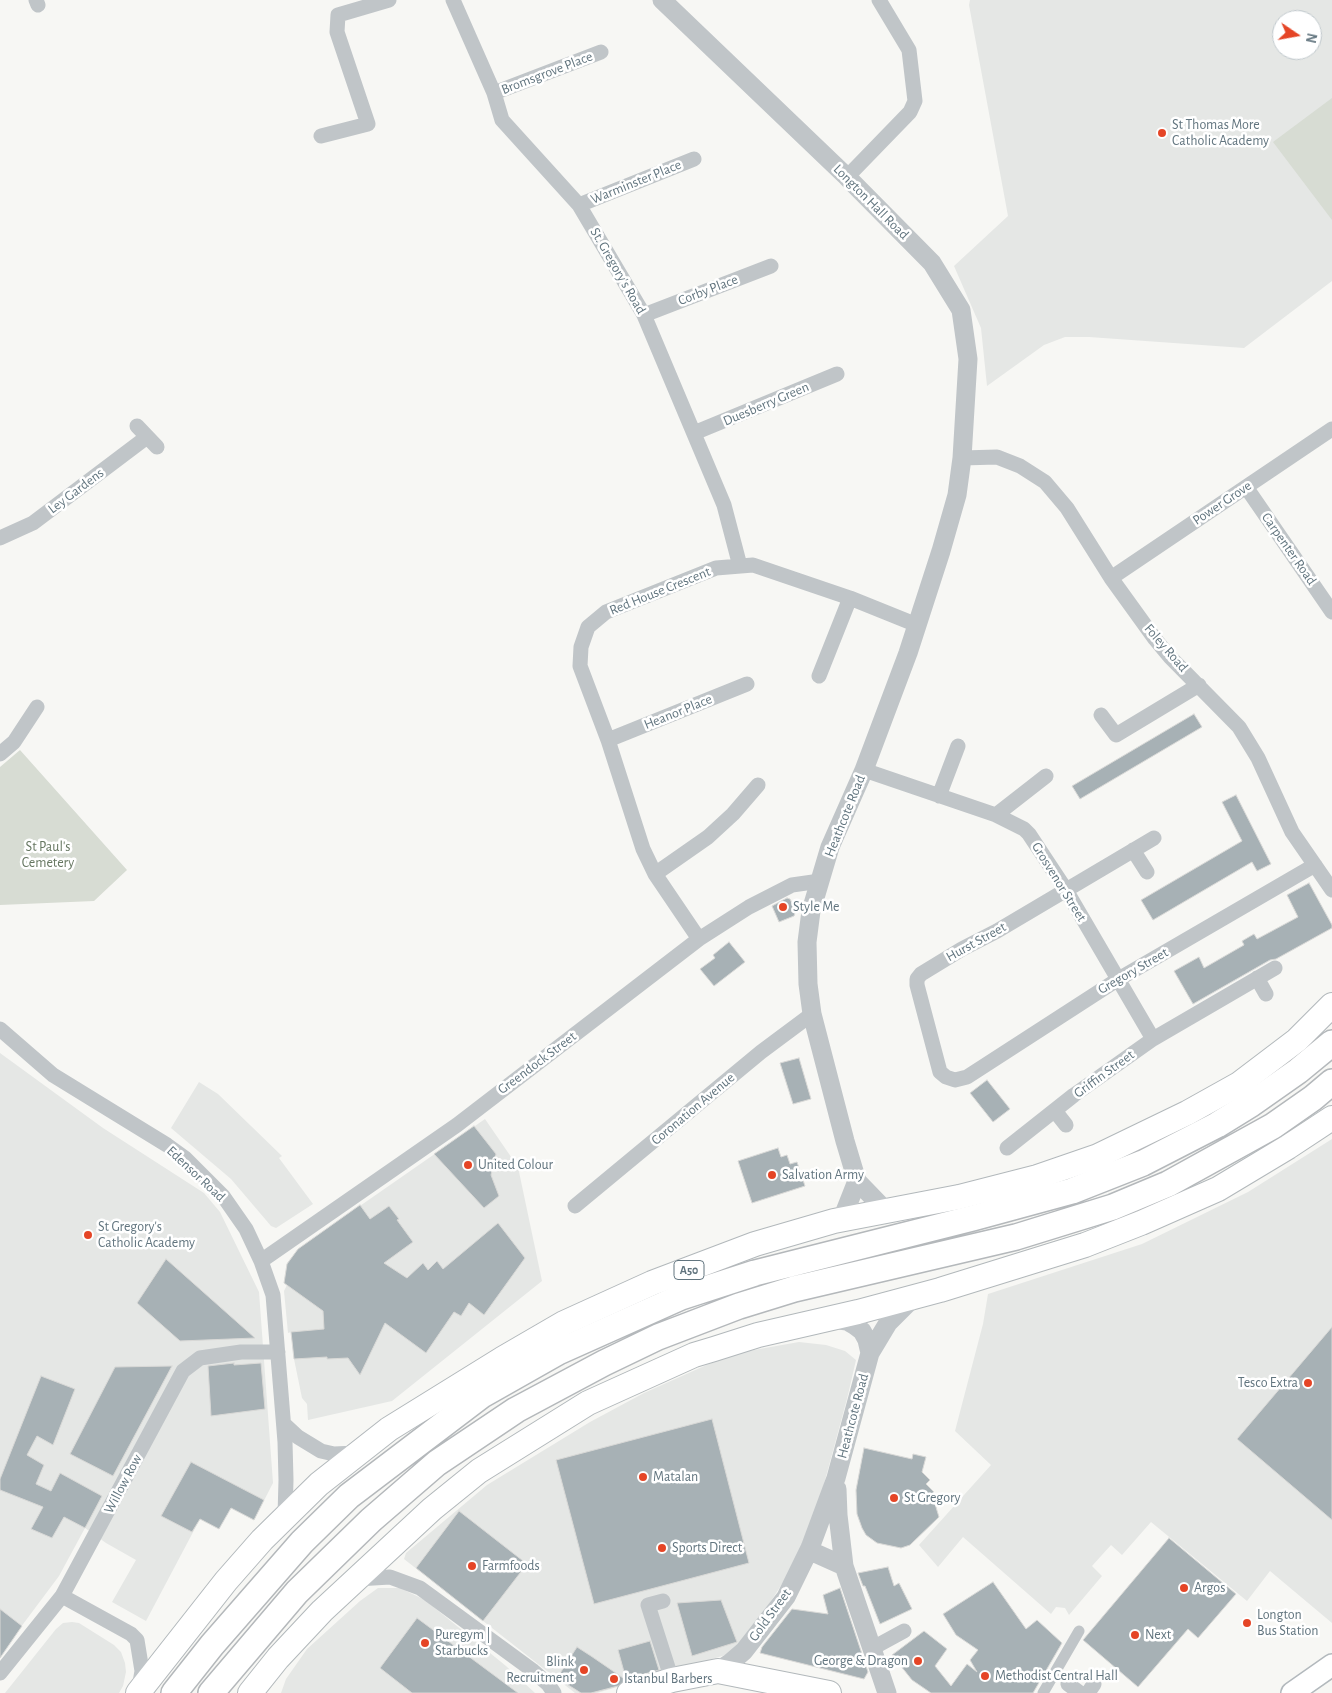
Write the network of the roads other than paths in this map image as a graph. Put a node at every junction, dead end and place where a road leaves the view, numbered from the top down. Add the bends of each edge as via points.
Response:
1 (389, 0) edge
2 (453, 0) edge
3 (662, 0) edge
4 (879, 0) edge
5 (601, 52) dead end
6 (494, 93) junction
7 (321, 136) dead end
8 (694, 159) dead end
9 (847, 177) junction
10 (579, 205) junction
11 (771, 266) dead end
12 (644, 315) junction
13 (837, 374) dead end
14 (1332, 429) edge
15 (694, 433) junction
16 (147, 437) dead end
17 (962, 458) junction
18 (1246, 487) junction
19 (0, 538) edge
20 (740, 566) junction
21 (1112, 578) junction
22 (850, 598) junction
23 (1332, 612) edge
24 (916, 625) junction
25 (819, 676) dead end
26 (747, 684) dead end
27 (1199, 685) junction
28 (37, 707) dead end
29 (1102, 715) dead end
30 (608, 740) junction
31 (958, 746) dead end
32 (0, 754) edge
33 (864, 770) junction
34 (1046, 776) dead end
35 (758, 785) dead end
36 (939, 796) junction
37 (996, 816) junction
38 (1154, 838) dead end
39 (1133, 850) junction
40 (1315, 865) junction
41 (1147, 872) dead end
42 (655, 874) junction
43 (820, 881) junction
44 (1066, 890) junction
45 (1332, 890) edge
46 (699, 940) junction
47 (1275, 968) dead end
48 (1257, 978) junction
49 (1117, 980) junction
50 (1266, 994) dead end
51 (1332, 1004) edge
52 (812, 1014) junction
53 (0, 1028) edge
54 (1153, 1039) junction
55 (1332, 1043) edge
56 (955, 1080) joint
57 (1332, 1082) edge
58 (1055, 1111) junction
59 (1332, 1118) edge
60 (1066, 1125) dead end
61 (1007, 1148) dead end
62 (857, 1181) junction
63 (575, 1206) dead end
64 (886, 1211) junction
65 (842, 1219) junction
66 (261, 1261) junction
67 (914, 1297) junction
68 (831, 1319) junction
69 (278, 1352) junction
70 (870, 1353) junction
71 (284, 1424) junction
72 (359, 1453) junction
73 (836, 1478) junction
74 (285, 1516) junction
75 (810, 1548) junction
76 (844, 1566) junction
77 (357, 1579) junction
78 (62, 1596) junction
79 (663, 1601) dead end
80 (904, 1631) dead end
81 (1079, 1631) dead end
82 (871, 1649) junction
83 (1332, 1665) edge
84 (718, 1671) junction
85 (0, 1674) edge
86 (672, 1680) junction
87 (138, 1693) edge
88 (174, 1693) edge
89 (211, 1693) edge
90 (250, 1693) edge
91 (554, 1693) edge
92 (628, 1693) edge
93 (829, 1693) edge
94 (887, 1693) edge
95 (1043, 1693) edge
96 (1292, 1693) edge

1 - 7 street via 338,15 337,32 368,124
2 - 6 street, St. Gregory's Road
3 - 9 street, Longton Hall Road
4 - 9 street via 909,50 916,101 910,112
5 - 6 street, Bromsgrove Place
6 - 10 street, St. Gregory's Road via 502,120
8 - 10 street, Warminster Place
9 - 17 street, Longton Hall Road via 932,263 961,310 968,359
10 - 12 street, St. Gregory's Road
11 - 12 street, Corby Place
12 - 15 street, St. Gregory's Road
13 - 15 street, Duesberry Green
14 - 18 street, Power Grove
15 - 20 street, St. Gregory's Road via 724,505
16 - 19 street, Ley Gardens via 33,522
17 - 21 street, Foley Road via 997,457 1020,466 1045,482
17 - 24 street, Heathcote Road via 957,495 942,551
18 - 21 street, Power Grove
18 - 23 street, Carpenter Road
20 - 22 street, Red House Crescent via 753,565
20 - 30 street, Red House Crescent via 716,568 606,612 588,627 581,647 580,666
21 - 27 street, Foley Road via 1155,639
22 - 24 street, Red House Crescent
22 - 25 street
24 - 33 street, Heathcote Road
26 - 30 street, Heanor Place
27 - 29 street via 1116,735
27 - 40 street, Foley Road via 1239,728 1258,758 1292,832
28 - 32 street via 14,742
30 - 42 street, Red House Crescent via 642,849
31 - 36 street
33 - 36 street, Grosvenor Street
33 - 43 street, Heathcote Road via 830,848
34 - 37 street
35 - 42 street via 708,838
36 - 37 street, Grosvenor Street
37 - 44 street, Grosvenor Street via 1029,834
38 - 39 street, Hurst Street
39 - 41 street
39 - 44 street, Hurst Street
40 - 45 street, Foley Road
40 - 49 street, Gregory Street
42 - 46 street, Red House Crescent
43 - 46 street, Greendock Street via 792,885 749,906
43 - 52 street, Heathcote Road via 807,942
44 - 49 street, Grosvenor Street
44 - 56 street, Hurst Street via 925,970 917,979 940,1072
46 - 66 street, Greendock Street via 457,1125
47 - 48 street, Griffin Street
48 - 50 street
48 - 54 street, Griffin Street
49 - 54 street
49 - 56 street, Gregory Street via 966,1077
51 - 64 main road, A50 via 1297,1040 1239,1084 1098,1156 1028,1180
52 - 62 street, Heathcote Road
52 - 63 street, Coronation Avenue via 761,1052
53 - 66 street, Edensor Road via 53,1075 185,1158 223,1196 246,1229
54 - 58 street, Griffin Street
55 - 88 highway, A50 via 1251,1104 1143,1164 1072,1191 765,1270 690,1294 533,1366 482,1395 349,1496 302,1542
57 - 89 highway via 1273,1126 1168,1184 1113,1207 1016,1236 803,1287 739,1306 604,1362 516,1410 437,1463 371,1520 297,1592
58 - 60 street
58 - 61 street, Griffin Street
59 - 67 main road via 1218,1189 1141,1223 1085,1245
62 - 64 street, Heathcote Road
62 - 65 street
64 - 65 main road, A50
65 - 72 main road, A50 via 755,1244 564,1323 389,1429
66 - 69 street, Edensor Road via 273,1294
67 - 68 main road
67 - 70 street, Heathcote Road via 888,1323
68 - 70 street via 847,1321 862,1331
68 - 77 main road via 758,1335 694,1355 588,1403 479,1472
69 - 71 street, Edensor Road
69 - 78 street, Willow Row via 241,1352 200,1358 183,1371
70 - 73 street, Heathcote Road
71 - 72 street via 320,1451
71 - 74 street, Edensor Road
72 - 74 main road, A50 via 318,1484
73 - 75 street, Heathcote Road
73 - 76 street, Heathcote Road
74 - 87 main road, A50 via 226,1581
75 - 76 street
75 - 84 street, Gold Street via 778,1608 744,1651
76 - 82 street, Heathcote Road
77 - 90 main road via 278,1658
77 - 91 street via 390,1576 420,1588 532,1670
78 - 85 street, Willow Row
78 - 87 street via 132,1634 137,1640 142,1672
79 - 86 street via 648,1605
80 - 82 street
81 - 95 street
82 - 94 street, Heathcote Road
83 - 96 main road
84 - 86 main road
84 - 93 main road
86 - 92 main road

